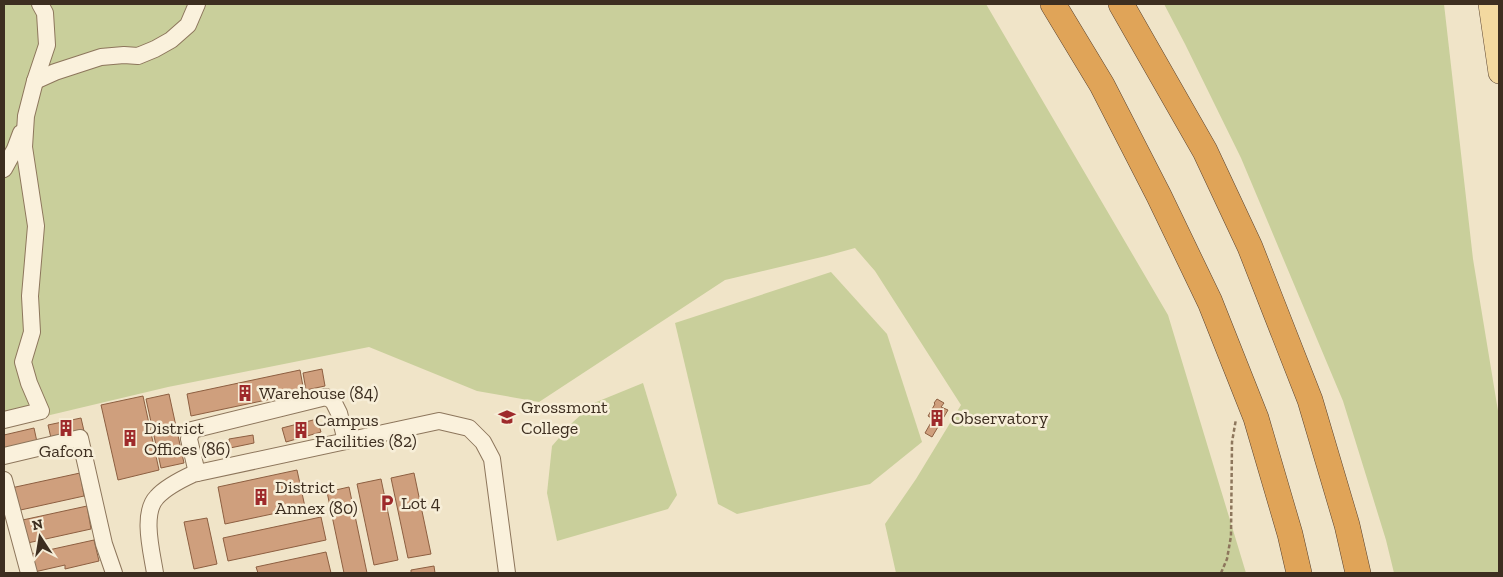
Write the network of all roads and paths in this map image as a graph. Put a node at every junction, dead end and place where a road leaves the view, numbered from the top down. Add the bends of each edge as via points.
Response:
1 (40, 4) edge
2 (196, 4) edge
3 (1053, 4) edge
4 (1121, 4) edge
5 (1489, 4) edge
6 (1499, 72) edge
7 (35, 81) junction
8 (27, 112) junction
9 (4, 169) edge
10 (1236, 417) dead end
11 (4, 420) edge
12 (346, 441) junction
13 (4, 456) edge
14 (197, 473) junction
15 (4, 480) edge
16 (29, 573) edge
17 (114, 573) edge
18 (155, 573) edge
19 (508, 573) edge
20 (1221, 573) edge
21 (1299, 573) edge
22 (1358, 573) edge

1 - 7 street via 45,13 47,45
2 - 7 street via 188,25 155,49 138,56 102,56
3 - 21 highway via 1102,85 1210,302 1256,418
4 - 22 highway via 1205,151 1250,247 1310,400
5 - 6 main road
7 - 8 street
8 - 9 street via 16,149
8 - 11 street via 24,147 36,226 30,296 32,332 23,362 40,411
10 - 20 path via 1232,442 1231,536
12 - 14 street
12 - 14 street via 339,413 333,401 326,398 192,430 189,439
12 - 19 street via 439,421 469,428 483,442 492,459
13 - 17 street via 80,438 104,544
14 - 18 street via 178,480 156,498 149,516 148,533
15 - 16 street

